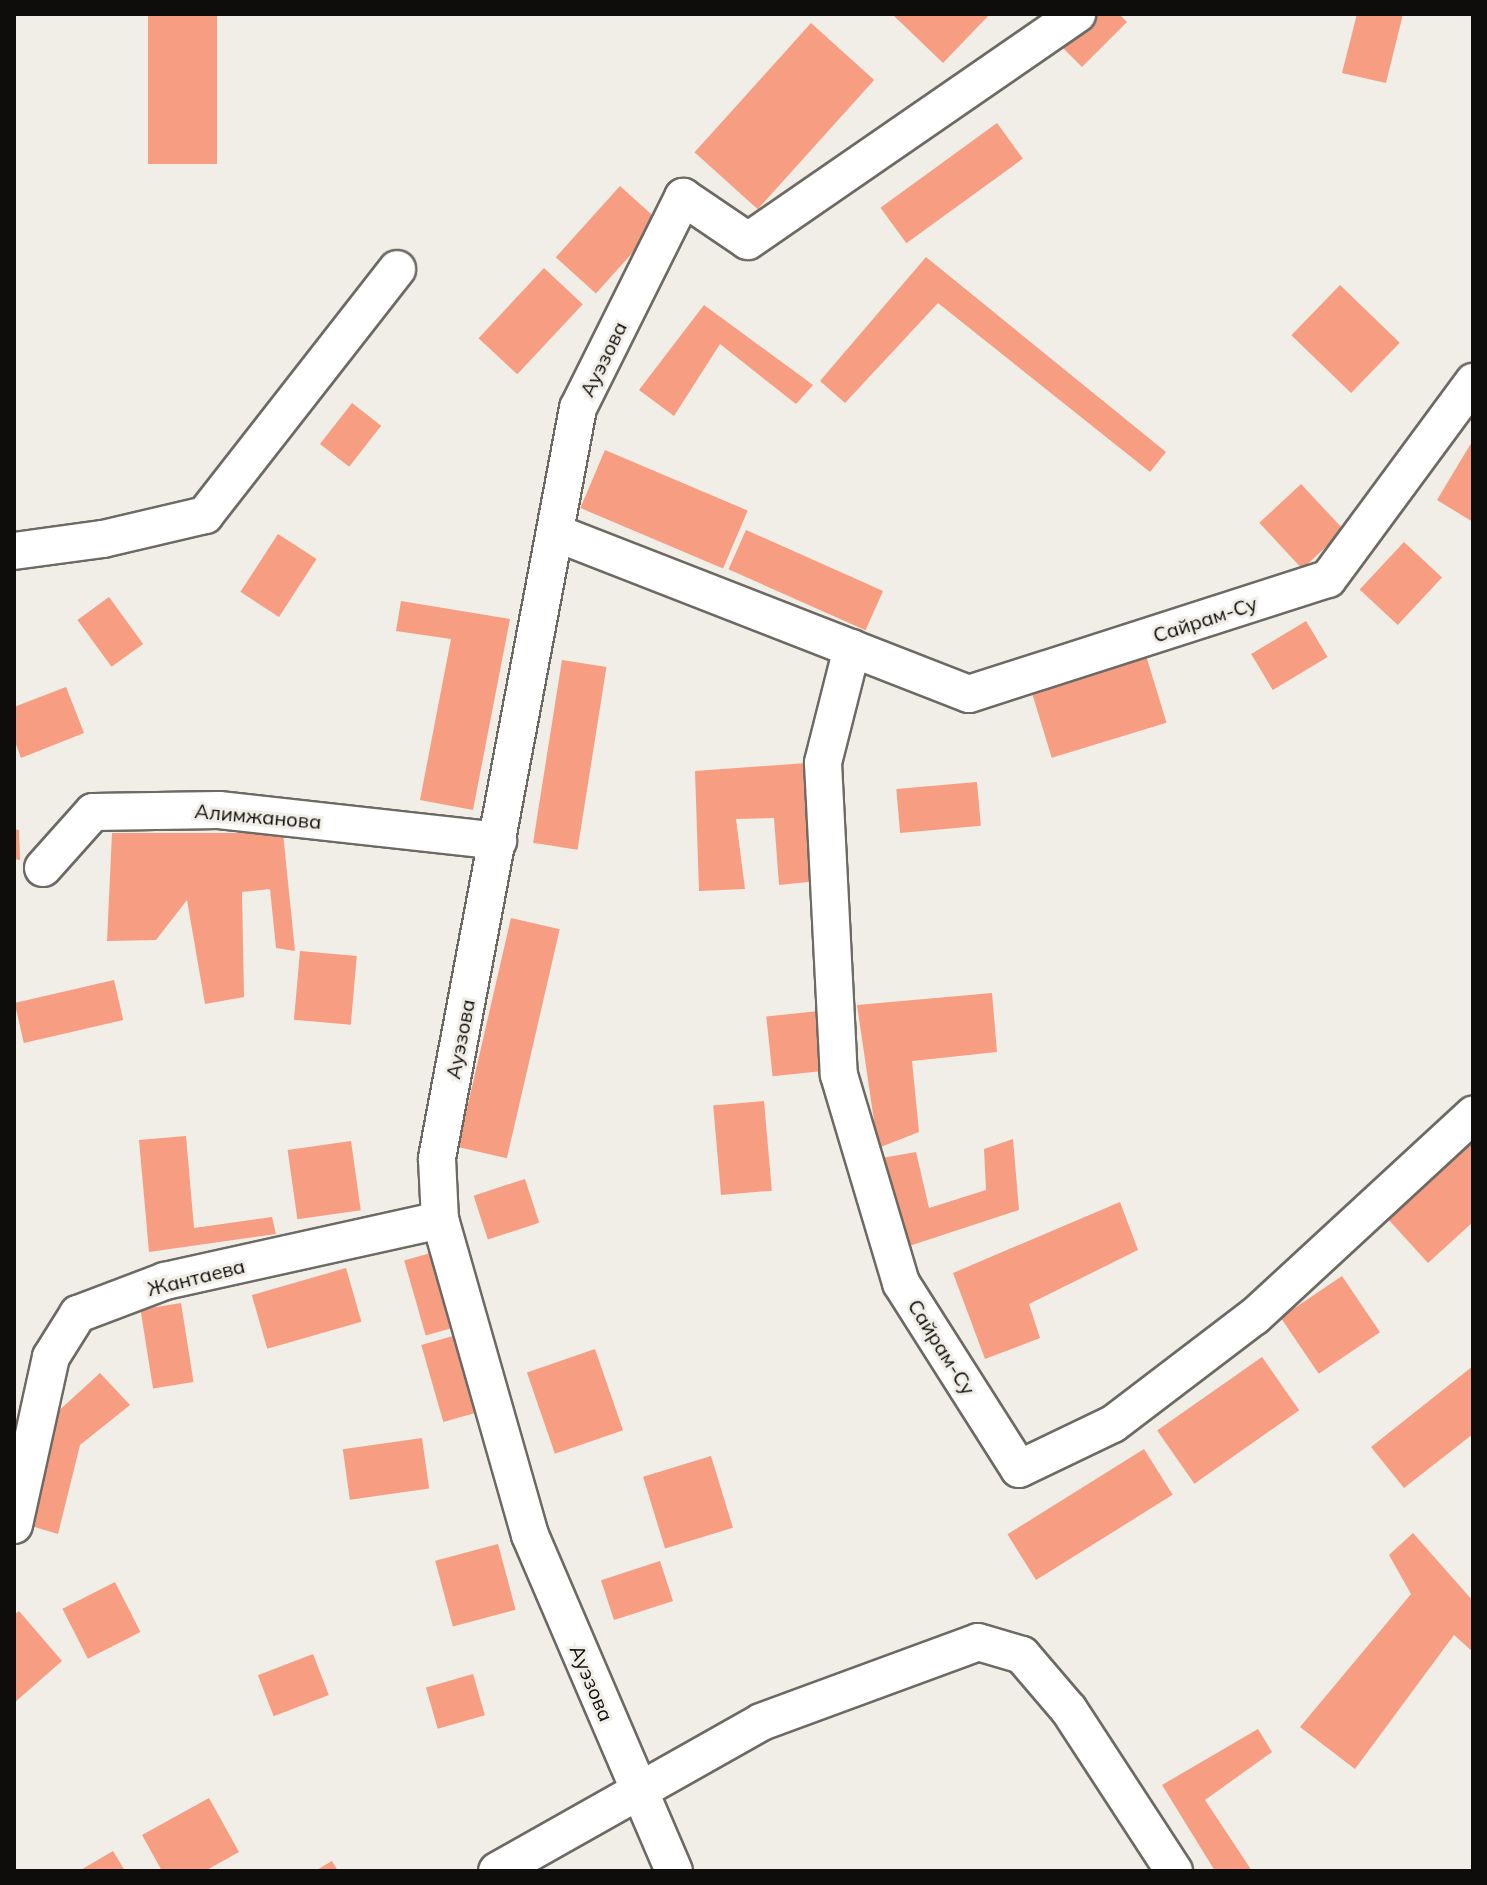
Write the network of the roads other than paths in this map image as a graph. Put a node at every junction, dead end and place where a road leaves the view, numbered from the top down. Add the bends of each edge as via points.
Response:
1 (1077, 14) edge
2 (397, 269) dead end
3 (1473, 382) edge
4 (556, 533) junction
5 (14, 551) edge
6 (852, 648) junction
7 (498, 841) junction
8 (43, 868) dead end
9 (1473, 1115) edge
10 (440, 1220) junction
11 (14, 1525) edge
12 (638, 1792) junction
13 (497, 1871) edge
14 (674, 1871) edge
15 (1174, 1871) edge

1 - 4 street, Ауэзова via 748,241 683,197 578,408
2 - 5 street via 205,515 103,539
3 - 6 street, Сайрам-Су via 1328,579 969,694
4 - 6 street, Сайрам-Су
4 - 7 street, Ауэзова
6 - 9 street, Сайрам-Су via 823,763 839,1075 901,1283 1019,1469 1113,1424 1255,1316
7 - 8 street, Алимжанова via 219,810 93,812
7 - 10 street, Ауэзова via 437,1158
10 - 11 street, Жантаева via 165,1281 78,1314 51,1357
10 - 12 street, Ауэзова via 530,1535
12 - 13 street
12 - 14 street, Ауэзова
12 - 15 street via 761,1722 978,1642 1022,1655 1069,1710

